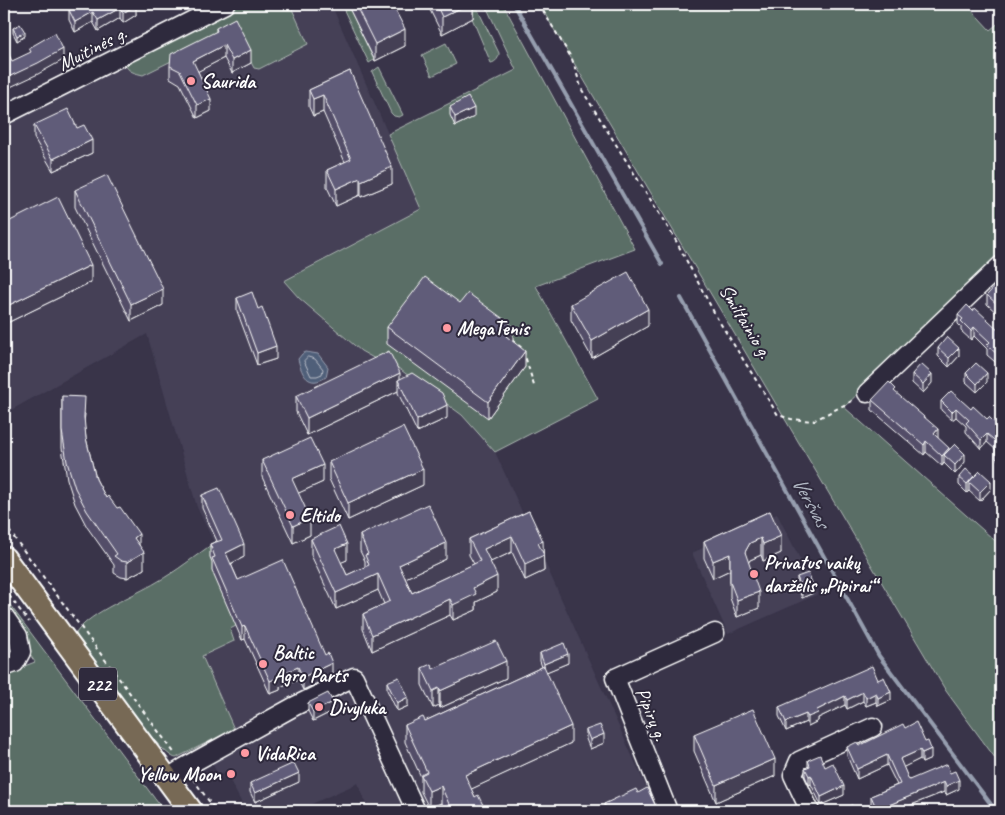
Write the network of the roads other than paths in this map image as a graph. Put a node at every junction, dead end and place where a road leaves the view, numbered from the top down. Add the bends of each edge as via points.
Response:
1 (225, 4) edge
2 (4, 115) edge
3 (1001, 265) edge
4 (867, 393) road end
5 (4, 558) edge
6 (4, 616) edge
7 (715, 634) dead end
8 (4, 667) edge
9 (873, 727) dead end
10 (176, 772) junction
11 (191, 811) edge
12 (416, 811) edge
13 (668, 811) edge
14 (810, 811) edge

1 - 2 street, Muitinės g.
3 - 4 street
5 - 10 main road, 222
6 - 8 street via 18,636 21,652 15,662
7 - 13 street, Pipirų g. via 615,678
9 - 14 street via 799,761 793,775
10 - 11 main road, 222
10 - 12 street via 354,677

